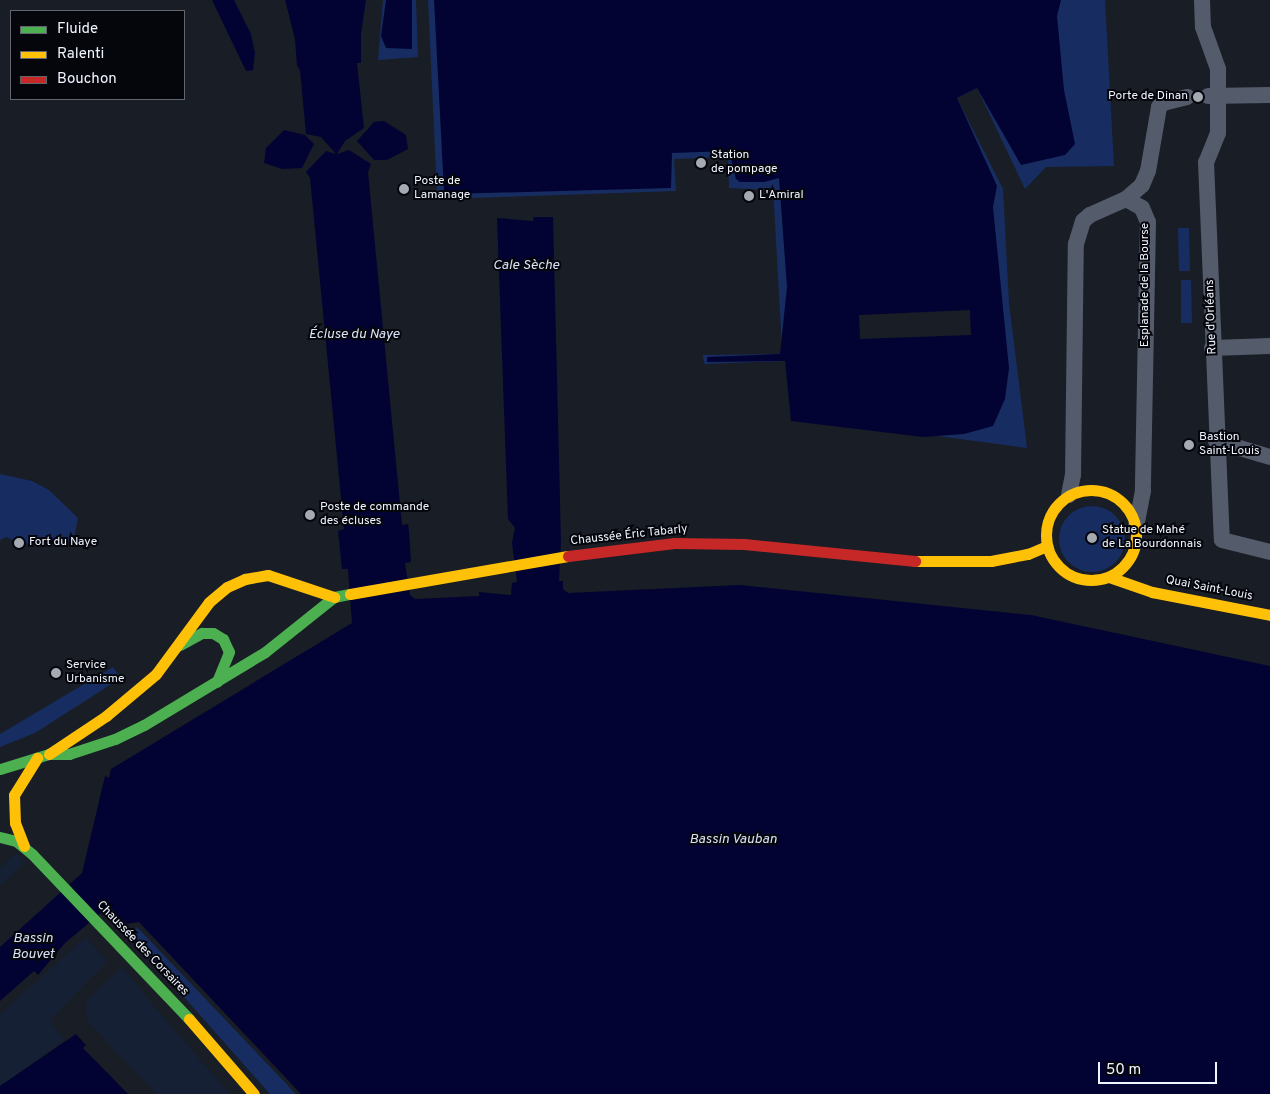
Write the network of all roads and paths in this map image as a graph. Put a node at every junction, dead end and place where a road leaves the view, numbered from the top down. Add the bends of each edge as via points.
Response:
1 (1202, 0) edge
2 (1270, 95) edge
3 (1213, 96) junction
4 (1187, 97) dead end
5 (1126, 199) junction
6 (1270, 346) edge
7 (1212, 348) junction
8 (1216, 441) junction
9 (1270, 457) edge
10 (1069, 495) junction
11 (1136, 527) junction
12 (1047, 546) junction
13 (1270, 552) edge
14 (1132, 555) junction
15 (1109, 577) junction
16 (1143, 588) junction
17 (334, 597) junction
18 (1270, 614) edge
19 (180, 645) junction
20 (217, 682) junction
21 (49, 754) junction
22 (37, 758) junction
23 (0, 769) edge
24 (0, 837) edge
25 (28, 850) junction
26 (254, 1094) edge

1 - 3 street, Rue d'Orléans via 1203,27 1218,68
2 - 3 street
3 - 7 street, Rue d'Orléans via 1218,133 1206,162
4 - 5 street via 1159,107 1148,172 1142,185
5 - 10 street via 1083,221 1076,244 1073,475
5 - 11 street, Esplanade de la Bourse via 1142,208 1148,222 1143,491
6 - 7 street
7 - 8 street, Rue d'Orléans
8 - 9 street
8 - 13 street, Rue d'Orléans via 1222,540
10 - 11 main road via 1093,489 1113,495 1128,508
10 - 12 main road via 1049,517
11 - 14 main road
12 - 15 main road via 1054,560 1071,575 1094,580
12 - 17 main road, Chaussée Éric Tabarly via 1028,554 991,561 943,563 706,542 635,547
14 - 15 main road
14 - 16 main road
15 - 16 main road, Quai Saint-Louis
16 - 18 main road, Quai Saint-Louis
17 - 19 main road, Chaussée Éric Tabarly via 268,575 233,584 209,602
17 - 20 main road, Chaussée Éric Tabarly via 265,652
19 - 20 main road, Chaussée Éric Tabarly via 202,633 212,633 223,639 229,652 228,660
19 - 21 main road, Chaussée Éric Tabarly via 134,695
20 - 21 main road, Chaussée Éric Tabarly via 115,739 69,754
21 - 22 main road, Chaussée Éric Tabarly
22 - 23 main road, Chaussée Éric Tabarly
22 - 25 main road via 14,795 15,823
24 - 25 main road, Chaussée des Corsaires
25 - 26 main road, Chaussée des Corsaires via 166,992

